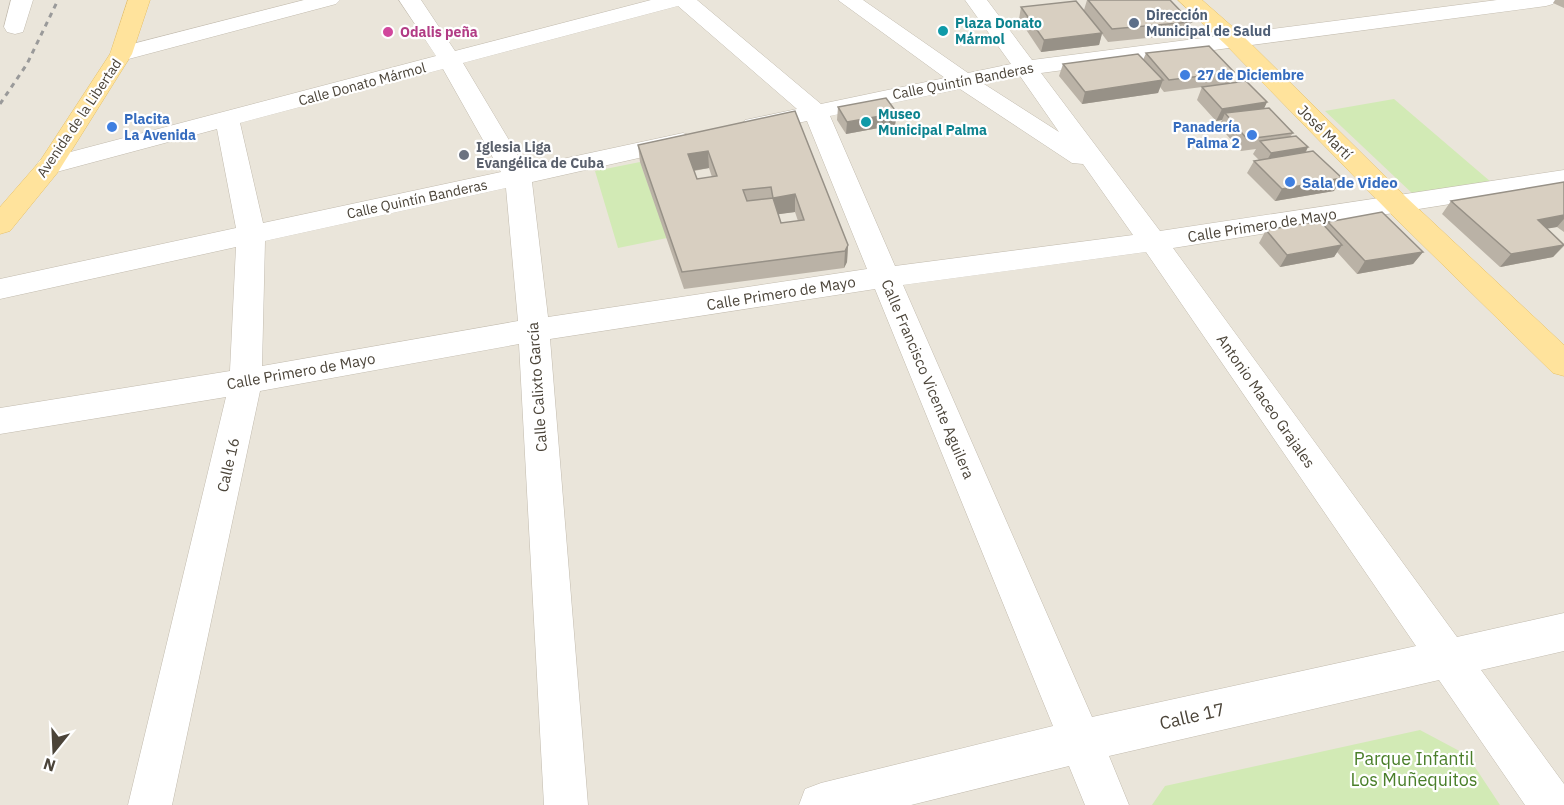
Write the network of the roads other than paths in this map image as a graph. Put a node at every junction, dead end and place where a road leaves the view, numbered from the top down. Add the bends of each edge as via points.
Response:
1 (22, 0) edge
2 (139, 0) edge
3 (329, 0) edge
4 (410, 0) edge
5 (675, 0) edge
6 (684, 0) edge
7 (849, 0) edge
8 (976, 0) edge
9 (1189, 0) edge
10 (1534, 1) edge
11 (0, 6) edge
12 (1564, 15) edge
13 (15, 27) dead end
14 (1235, 41) junction
15 (121, 54) junction
16 (450, 60) junction
17 (1025, 68) junction
18 (963, 80) junction
19 (815, 111) junction
20 (227, 120) junction
21 (735, 129) edge
22 (701, 137) edge
23 (49, 166) junction
24 (1097, 168) junction
25 (518, 178) junction
26 (1564, 178) edge
27 (1397, 204) junction
28 (0, 225) edge
29 (251, 233) junction
30 (1153, 242) junction
31 (885, 277) junction
32 (0, 289) edge
33 (534, 330) junction
34 (1564, 364) edge
35 (246, 381) junction
36 (0, 421) edge
37 (1564, 632) edge
38 (1448, 658) junction
39 (1081, 741) junction
40 (150, 805) edge
41 (566, 805) edge
42 (821, 805) edge
43 (1107, 805) edge
44 (1552, 805) edge

1 - 11 street
1 - 13 street
2 - 15 main road, Avenida de la Libertad
3 - 15 street
4 - 16 street, Calle Calixto García
5 - 16 street, Calle Donato Mármol
6 - 19 street, Calle Francisco Vicente Aguilera
7 - 18 street
8 - 17 street, Antonio Maceo Grajales
9 - 14 main road, José Martí
10 - 12 street
10 - 14 street, Calle Quintín Banderas
14 - 17 street, Calle Quintín Banderas
14 - 27 main road, José Martí
15 - 23 main road, Avenida de la Libertad
16 - 20 street, Calle Donato Mármol
16 - 25 street, Calle Calixto García
17 - 18 street, Calle Quintín Banderas
17 - 24 street, Antonio Maceo Grajales
18 - 19 street, Calle Quintín Banderas
18 - 24 street
19 - 21 street, Calle Quintín Banderas
19 - 31 street, Calle Francisco Vicente Aguilera
20 - 23 street, Calle Donato Mármol
20 - 29 street, Calle 16
22 - 25 street, Calle Quintín Banderas
23 - 28 main road, Avenida de la Libertad
24 - 30 street, Antonio Maceo Grajales
25 - 29 street, Calle Quintín Banderas
25 - 33 street, Calle Calixto García
26 - 27 street, Calle Primero de Mayo
27 - 30 street, Calle Primero de Mayo
27 - 34 main road, José Martí
29 - 32 street, Calle Quintín Banderas
29 - 35 street, Calle 16
30 - 31 street, Calle Primero de Mayo
30 - 38 street, Antonio Maceo Grajales
31 - 33 street, Calle Primero de Mayo
31 - 39 street, Calle Francisco Vicente Aguilera
33 - 35 street, Calle Primero de Mayo
33 - 41 street, Calle Calixto García
35 - 36 street, Calle Primero de Mayo
35 - 40 street, Calle 16
37 - 38 street, Calle 17
38 - 39 street, Calle 17
38 - 44 street, Antonio Maceo Grajales
39 - 42 street, Calle 17
39 - 43 street, Calle Francisco Vicente Aguilera

